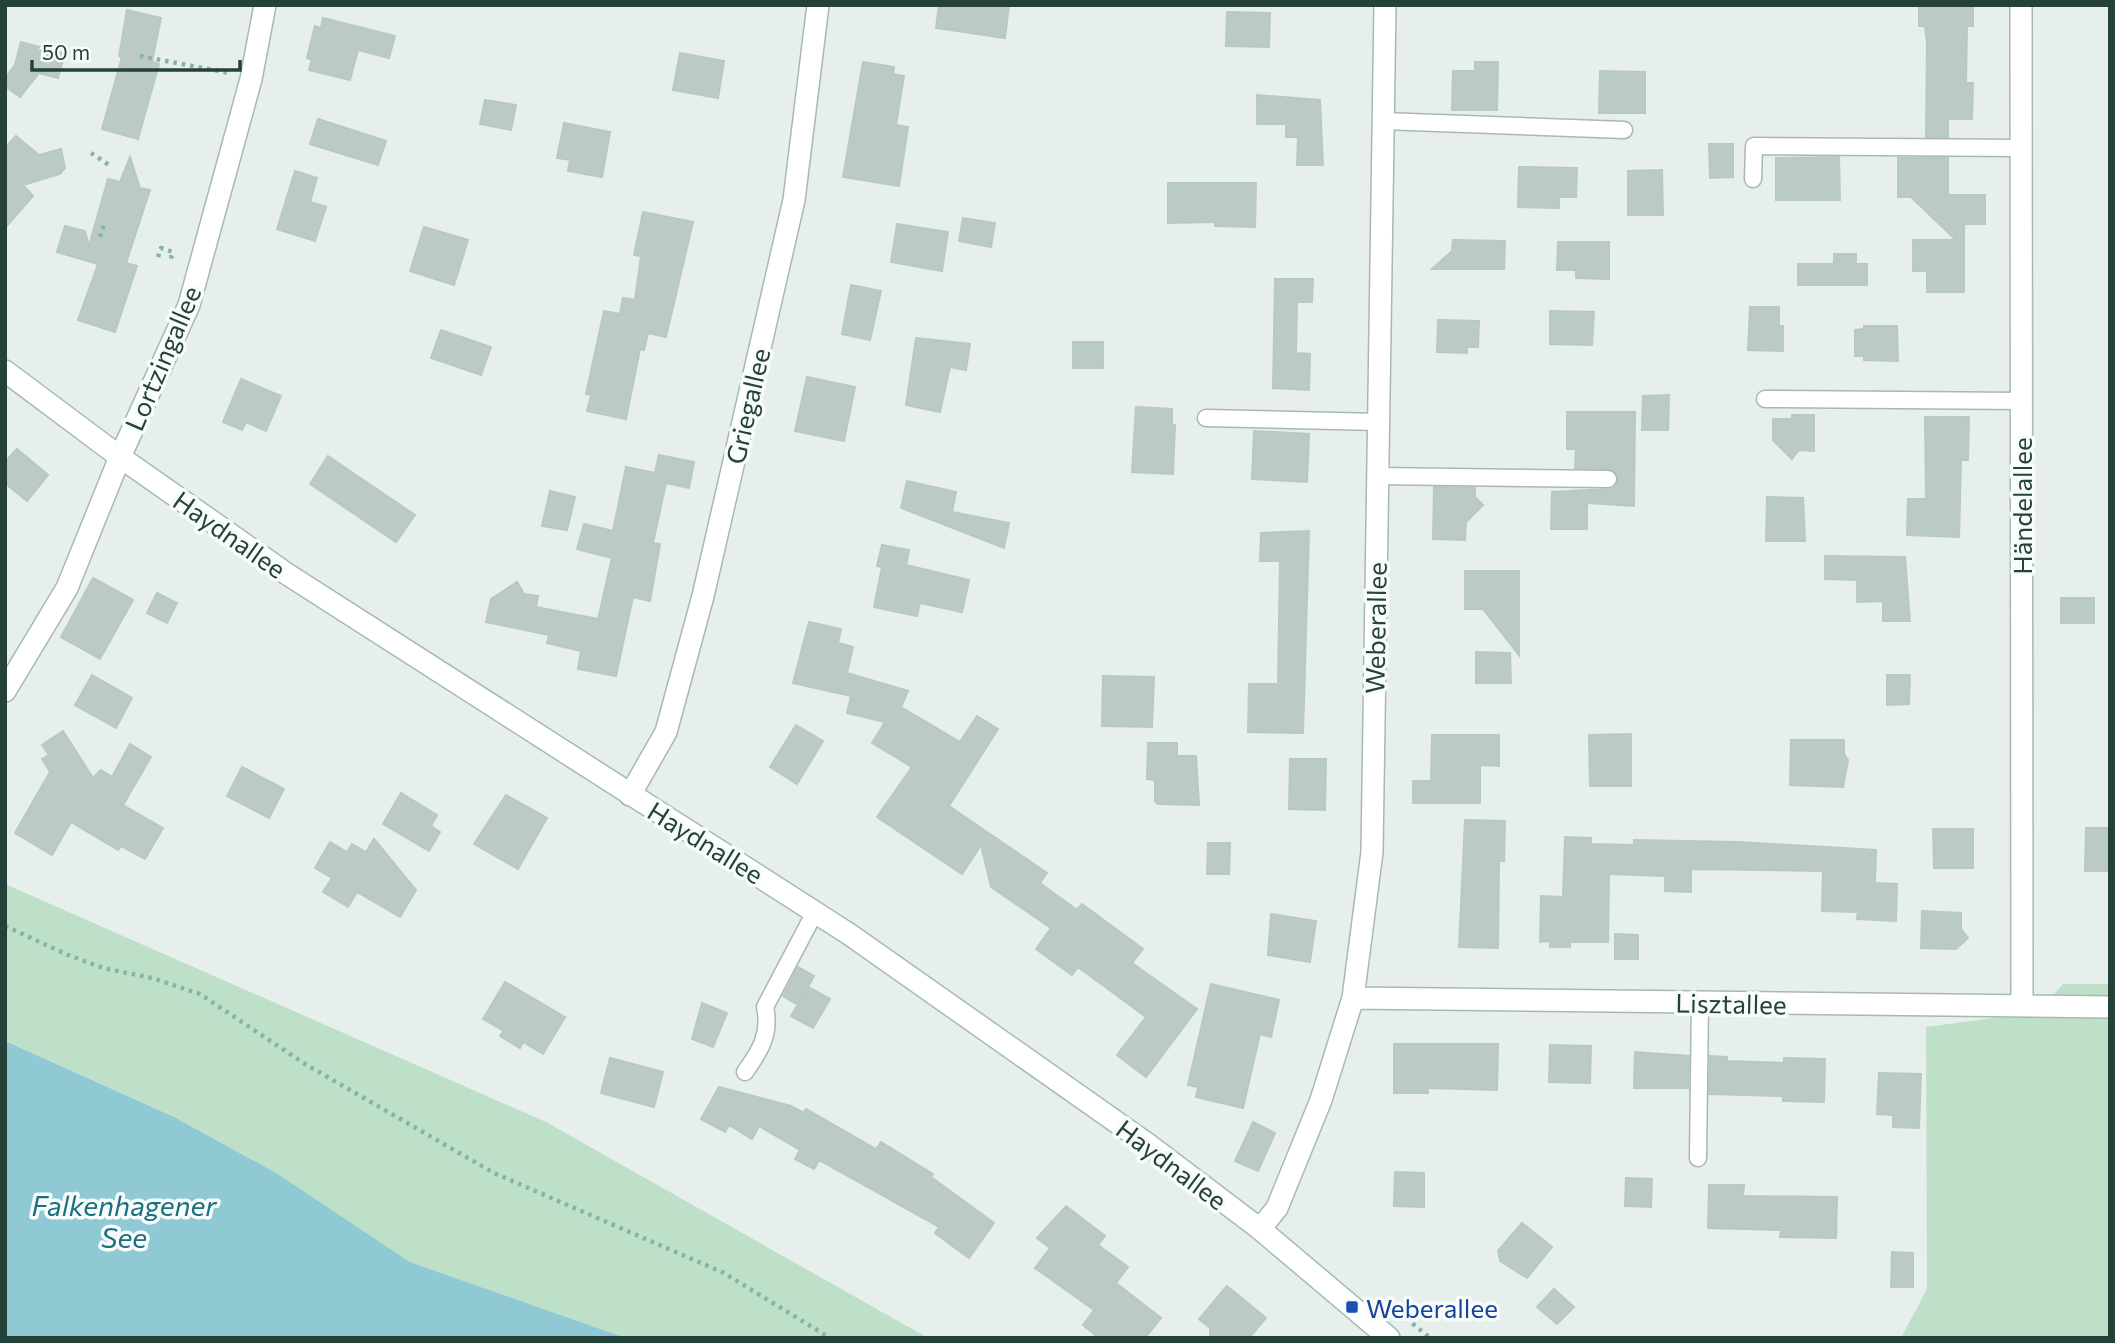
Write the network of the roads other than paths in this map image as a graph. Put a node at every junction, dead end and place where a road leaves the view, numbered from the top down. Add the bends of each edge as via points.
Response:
1 (265, 5) edge
2 (818, 5) edge
3 (1385, 5) edge
4 (2021, 5) edge
5 (1383, 121) junction
6 (1624, 130) dead end
7 (2020, 148) junction
8 (1753, 179) dead end
9 (5, 371) edge
10 (1765, 399) dead end
11 (2021, 401) junction
12 (1206, 418) dead end
13 (1378, 422) junction
14 (120, 457) junction
15 (1378, 476) junction
16 (1608, 480) dead end
17 (5, 691) edge
18 (631, 794) junction
19 (815, 912) junction
20 (1353, 998) junction
21 (1700, 1002) junction
22 (2022, 1006) junction
23 (2110, 1007) edge
24 (744, 1072) dead end
25 (1698, 1158) dead end
26 (1259, 1229) junction
27 (1389, 1338) edge

1 - 14 street, Lortzingallee via 251,79 189,305
2 - 18 street, Griegallee via 794,200 703,596 666,732
3 - 5 street, Weberallee
4 - 7 street, Händelallee
5 - 6 lane
5 - 13 street, Weberallee
7 - 8 lane via 1754,146
7 - 11 street, Händelallee
9 - 14 street, Haydnallee
10 - 11 lane
11 - 22 street, Händelallee
12 - 13 lane
13 - 15 street, Weberallee
14 - 17 street, Lortzingallee via 67,588
14 - 18 street, Haydnallee via 287,574
15 - 16 lane
15 - 20 street, Weberallee via 1372,852
18 - 19 street, Haydnallee
19 - 24 lane via 765,1007 769,1023 762,1048
19 - 26 street, Haydnallee via 1138,1137
20 - 21 street, Lisztallee
20 - 26 street, Weberallee via 1321,1100 1277,1208
21 - 22 street, Lisztallee
21 - 25 lane
22 - 23 street, Lisztallee
26 - 27 street, Haydnallee

